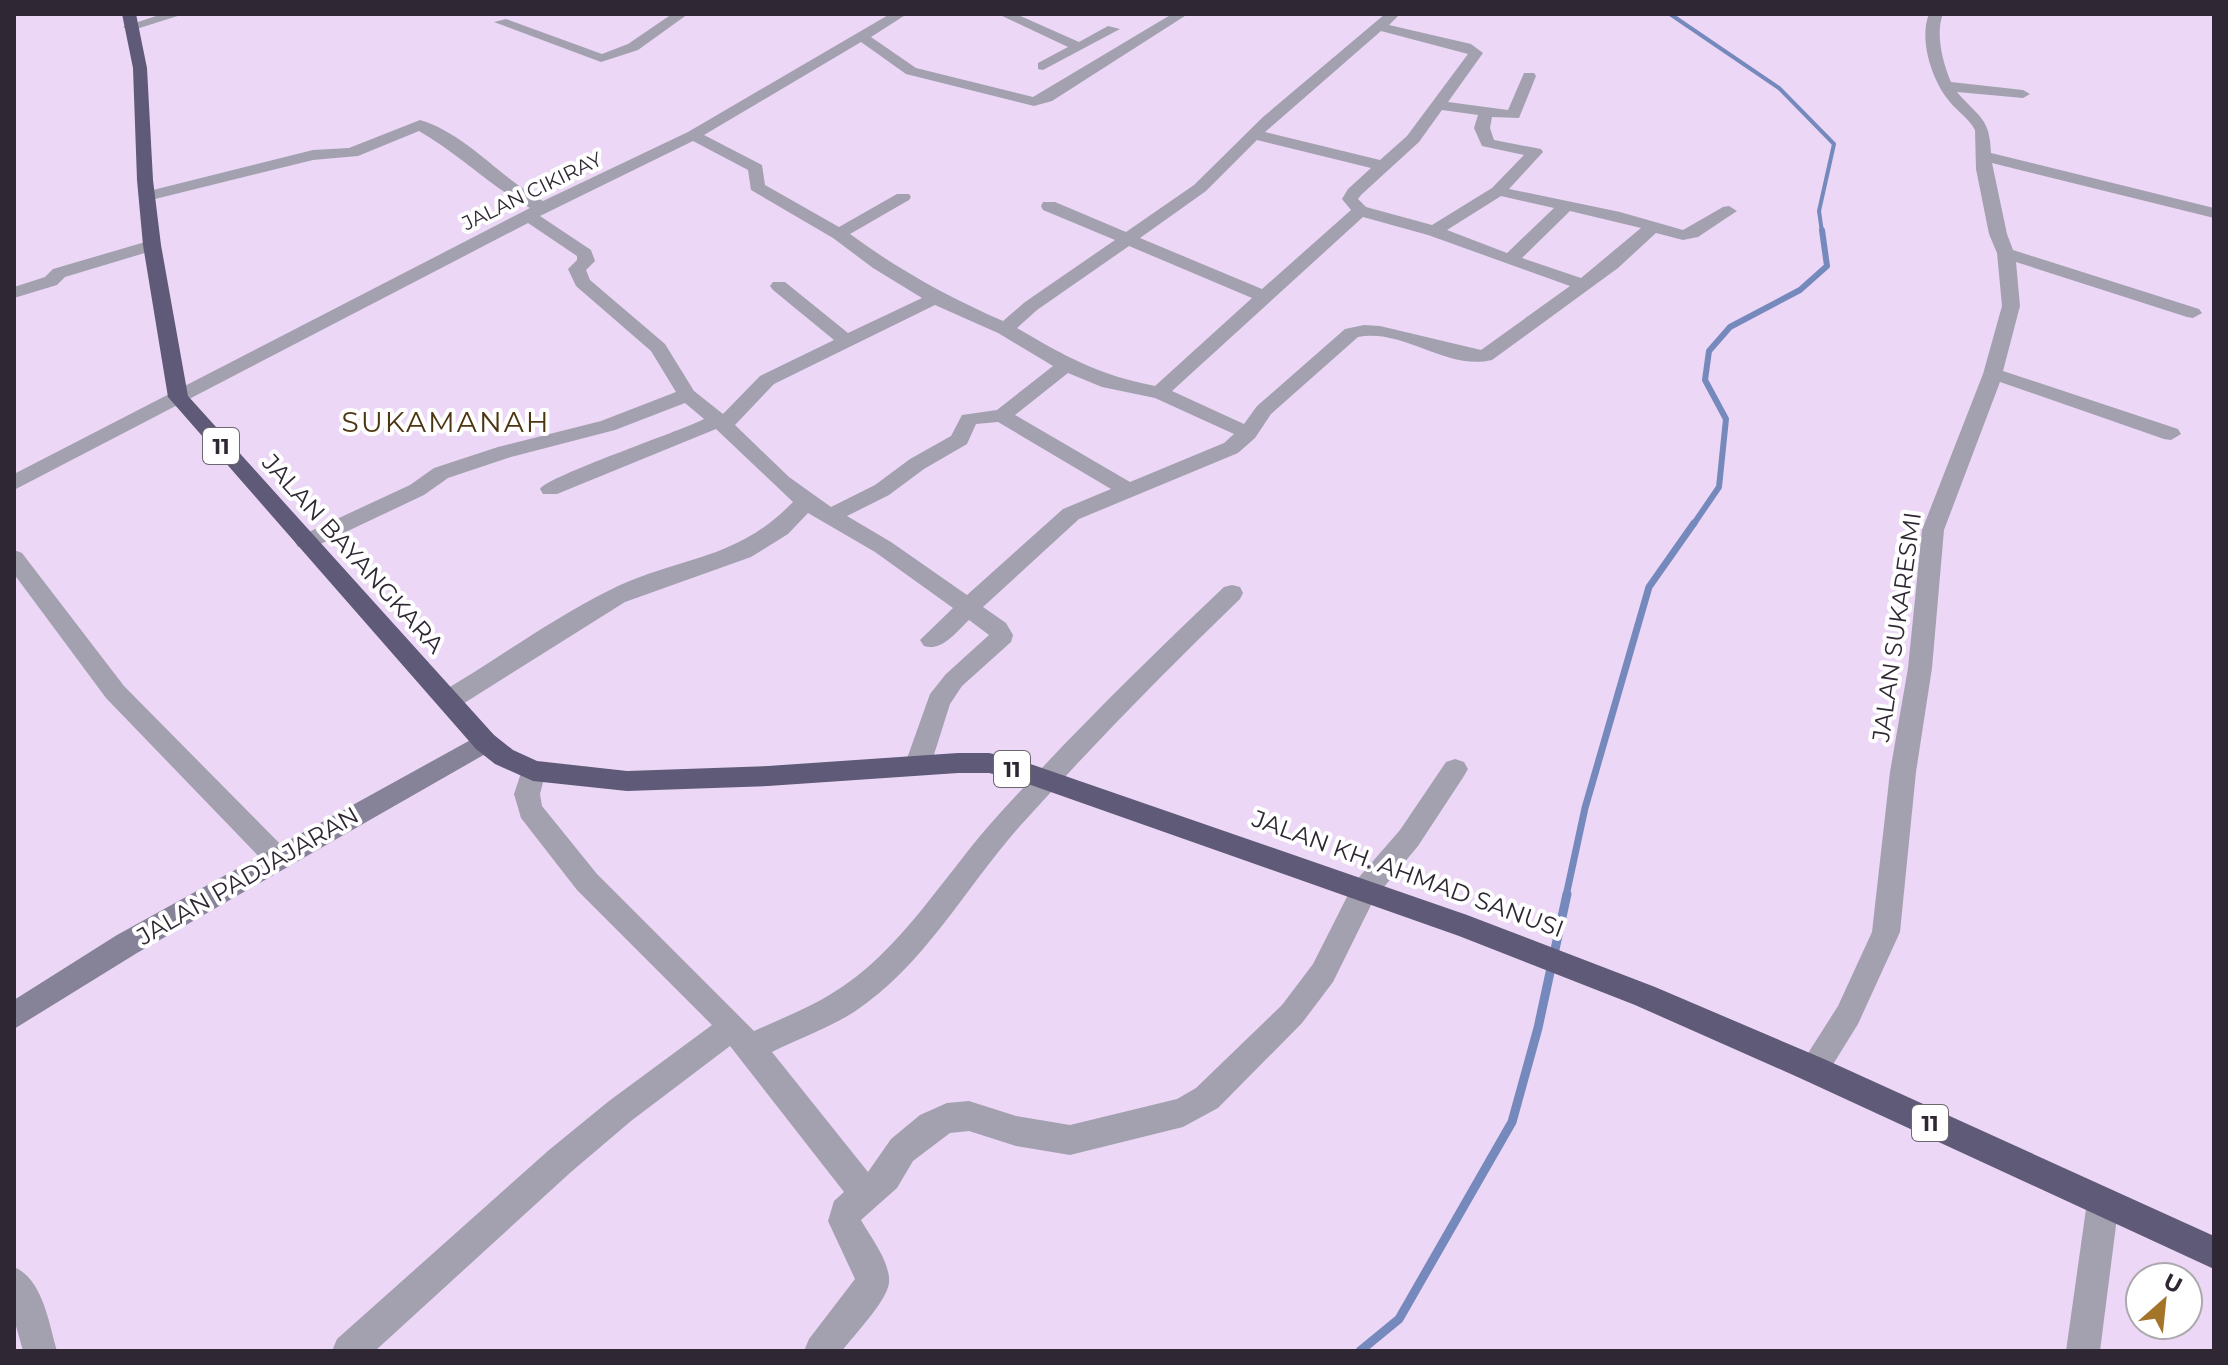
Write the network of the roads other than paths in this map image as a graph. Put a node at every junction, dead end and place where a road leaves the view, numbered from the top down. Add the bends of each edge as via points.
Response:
1 (177, 14) edge
2 (514, 14) edge
3 (681, 14) edge
4 (900, 14) edge
5 (1005, 14) edge
6 (1181, 14) edge
7 (1393, 14) edge
8 (1936, 14) edge
9 (130, 21) edge
10 (1376, 26) junction
11 (1113, 29) dead end
12 (860, 37) junction
13 (1077, 46) junction
14 (1043, 66) dead end
15 (1529, 76) dead end
16 (1946, 86) junction
17 (2023, 94) dead end
18 (1439, 105) junction
19 (1486, 112) junction
20 (1253, 134) junction
21 (693, 135) junction
22 (1983, 156) junction
23 (1383, 166) junction
24 (1498, 191) junction
25 (147, 196) junction
26 (903, 197) dead end
27 (1567, 205) junction
28 (1049, 206) dead end
29 (1360, 211) junction
30 (1729, 211) dead end
31 (535, 212) junction
32 (2214, 213) edge
33 (1652, 227) junction
34 (1434, 231) junction
35 (839, 234) junction
36 (1127, 238) junction
37 (152, 245) junction
38 (2006, 253) junction
39 (1511, 259) junction
40 (1583, 285) junction
41 (779, 286) dead end
42 (14, 293) edge
43 (1266, 297) junction
44 (935, 298) junction
45 (2193, 313) dead end
46 (1005, 329) junction
47 (846, 341) junction
48 (1066, 365) junction
49 (1993, 374) junction
50 (1160, 393) junction
51 (687, 395) junction
52 (178, 397) junction
53 (1002, 416) junction
54 (721, 422) junction
55 (1248, 433) junction
56 (2171, 434) dead end
57 (14, 483) edge
58 (550, 489) dead end
59 (1126, 489) junction
60 (806, 502) junction
61 (830, 516) junction
62 (306, 542) junction
63 (14, 558) edge
64 (1232, 593) dead end
65 (968, 609) junction
66 (932, 640) dead end
67 (449, 700) junction
68 (485, 742) junction
69 (918, 764) junction
70 (1455, 769) dead end
71 (533, 771) junction
72 (1049, 779) junction
73 (278, 859) junction
74 (1364, 891) junction
75 (14, 1016) edge
76 (740, 1038) junction
77 (1813, 1069) junction
78 (866, 1195) junction
79 (2103, 1202) junction
80 (2214, 1253) edge
81 (14, 1284) edge
82 (40, 1351) edge
83 (349, 1351) edge
84 (821, 1351) edge
85 (2083, 1351) edge

1 - 9 street
2 - 3 street via 501,22 601,58 618,55
4 - 12 street, JALAN CIKIRAY
5 - 13 street
6 - 12 street via 1034,102 911,71 886,48
7 - 10 street
8 - 16 street, JALAN SUKARESMI via 1934,48
9 - 25 highway via 140,68
10 - 18 street via 1475,50
10 - 20 street
11 - 13 street
12 - 21 street, JALAN CIKIRAY
13 - 14 street
15 - 19 street via 1517,113
16 - 17 street
16 - 22 street, JALAN SUKARESMI via 1982,126
18 - 19 street
18 - 23 street
19 - 24 street via 1482,128 1488,143 1535,152
20 - 23 street
20 - 36 street via 1200,188
21 - 31 street, JALAN CIKIRAY
21 - 35 street via 756,168 757,187
22 - 32 street
22 - 38 street, JALAN SUKARESMI
23 - 29 street via 1352,195
24 - 27 street
24 - 34 street
25 - 31 street via 313,155 352,153 420,125 455,145
25 - 37 highway
26 - 35 street
27 - 33 street
27 - 39 street
28 - 36 street
29 - 34 street
29 - 43 street
30 - 33 street via 1687,235
31 - 51 street via 585,254 586,261 577,269 582,282 658,348
31 - 52 street, JALAN CIKIRAY
33 - 40 street
34 - 39 street
35 - 44 street
36 - 43 street
36 - 46 street
37 - 42 street via 59,273 51,281
37 - 52 highway
38 - 45 street
38 - 49 street, JALAN SUKARESMI via 2011,306
39 - 40 street
40 - 55 street via 1485,356 1356,331 1264,410
41 - 47 street
43 - 50 street
44 - 46 street
44 - 47 street
46 - 48 street
47 - 54 street via 767,380
48 - 50 street via 1109,383
48 - 53 street
49 - 56 street
49 - 77 street, JALAN SUKARESMI via 1933,530 1886,932 1848,1015
50 - 55 street
51 - 54 street
51 - 62 street via 608,426 441,473 417,490
52 - 57 street
52 - 62 highway, JALAN BAYANGKARA / 11
53 - 59 street
53 - 61 street via 976,415 966,422 960,439 882,490
54 - 58 street via 595,467
54 - 60 street
55 - 59 street via 1231,448
59 - 65 street via 1071,514
60 - 61 street
60 - 67 street via 780,529 743,552 617,596
61 - 65 street
62 - 67 highway, JALAN BAYANGKARA / 11
63 - 73 street via 115,692
64 - 72 street
65 - 66 street
65 - 69 street via 1001,635 939,701
67 - 68 highway, JALAN BAYANGKARA / 11
68 - 71 highway, JALAN BAYANGKARA / 11
68 - 73 street, JALAN PADJAJARAN
69 - 71 highway, JALAN KH. AHMAD SANUSI / 11 via 627,781
69 - 72 highway, JALAN KH. AHMAD SANUSI / 11 via 989,763
70 - 74 street via 1409,838
71 - 76 street via 527,794 530,810 587,882
72 - 74 highway, JALAN KH. AHMAD SANUSI / 11
72 - 76 street via 882,971 843,1003
73 - 75 street, JALAN PADJAJARAN via 127,944
74 - 77 highway, JALAN KH. AHMAD SANUSI / 11 via 1645,996
74 - 78 street via 1323,973 1292,1014 1207,1098 1183,1112 1070,1140 969,1116 947,1118 902,1150 886,1177
76 - 78 street
76 - 83 street via 620,1111
77 - 79 highway, JALAN KH. AHMAD SANUSI / 11
78 - 84 street via 845,1212 844,1221 872,1284
79 - 80 highway, JALAN KH. AHMAD SANUSI / 11
79 - 85 street
81 - 82 street via 28,1309

